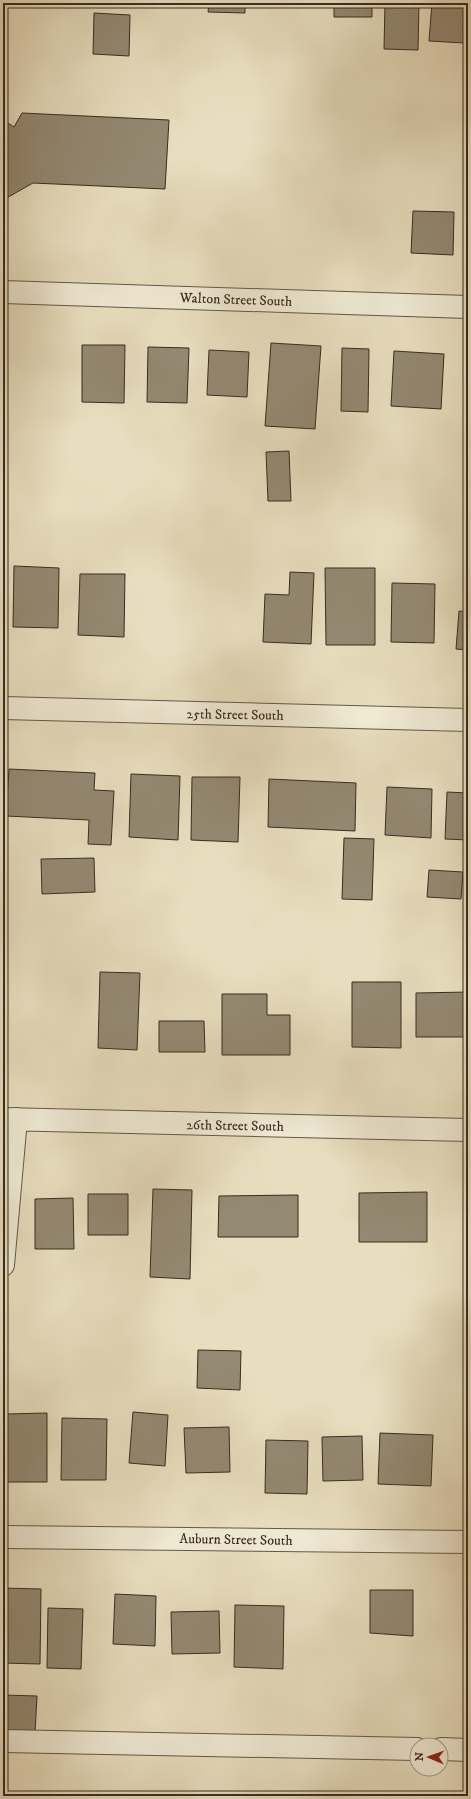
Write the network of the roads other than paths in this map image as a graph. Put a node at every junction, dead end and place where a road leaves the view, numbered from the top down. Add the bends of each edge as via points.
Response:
1 (3, 292) edge
2 (468, 307) edge
3 (3, 708) edge
4 (468, 720) edge
5 (10, 1119) edge
6 (468, 1130) edge
7 (3, 1265) edge
8 (3, 1537) edge
9 (468, 1542) edge
10 (3, 1740) edge
11 (409, 1749) edge
12 (449, 1749) edge
13 (468, 1750) edge

1 - 2 street, Walton Street South
3 - 4 street, 25th Street South
5 - 6 street, 26th Street South
5 - 7 street
8 - 9 street, Auburn Street South
10 - 11 street
12 - 13 street

